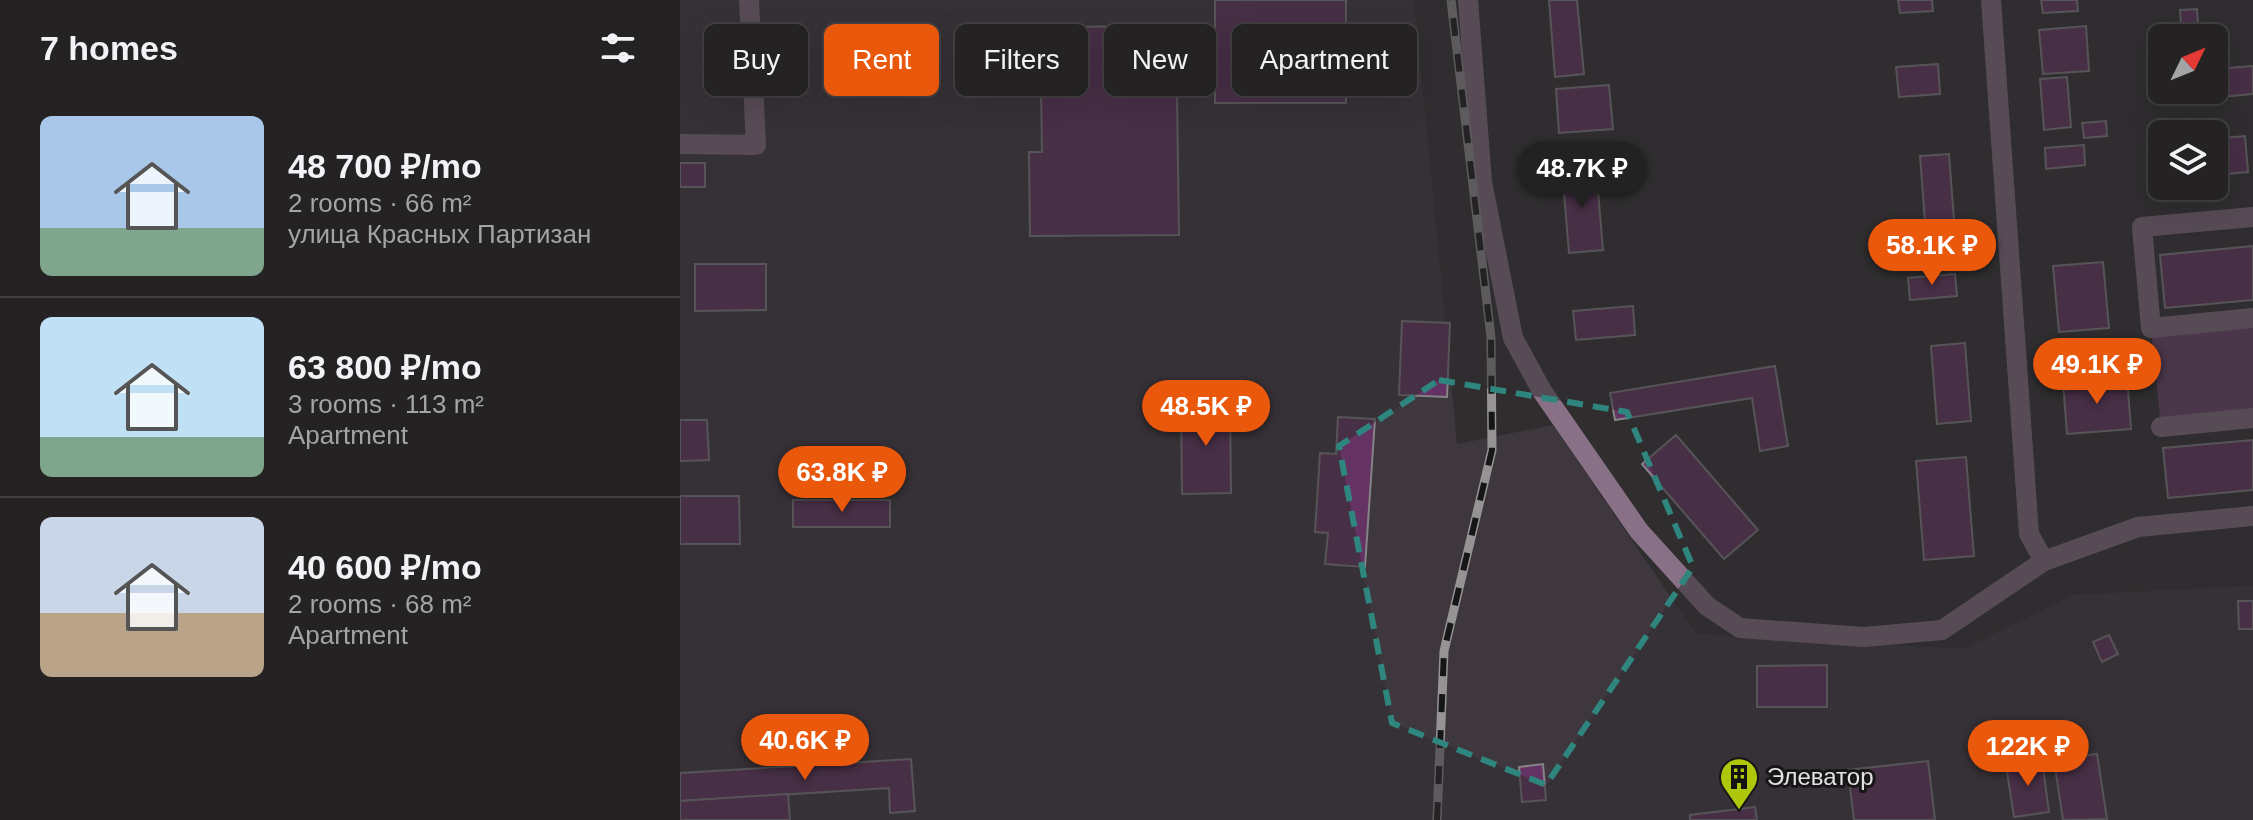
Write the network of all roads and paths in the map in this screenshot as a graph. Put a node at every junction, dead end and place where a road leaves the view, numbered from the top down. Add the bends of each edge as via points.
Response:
1 (749, 0) edge
2 (1468, 0) edge
3 (1991, 0) edge
4 (680, 144) edge
5 (2253, 217) edge
6 (2253, 318) edge
7 (2253, 418) edge
8 (2161, 427) dead end
9 (2253, 516) edge
10 (2044, 561) junction

1 - 4 street via 756,145
2 - 10 street via 1482,182 1513,338 1542,391 1639,531 1707,606 1740,628 1864,637 1942,630
3 - 10 street via 2029,534
5 - 6 street via 2142,227 2151,328
7 - 8 street
9 - 10 street via 2138,527

